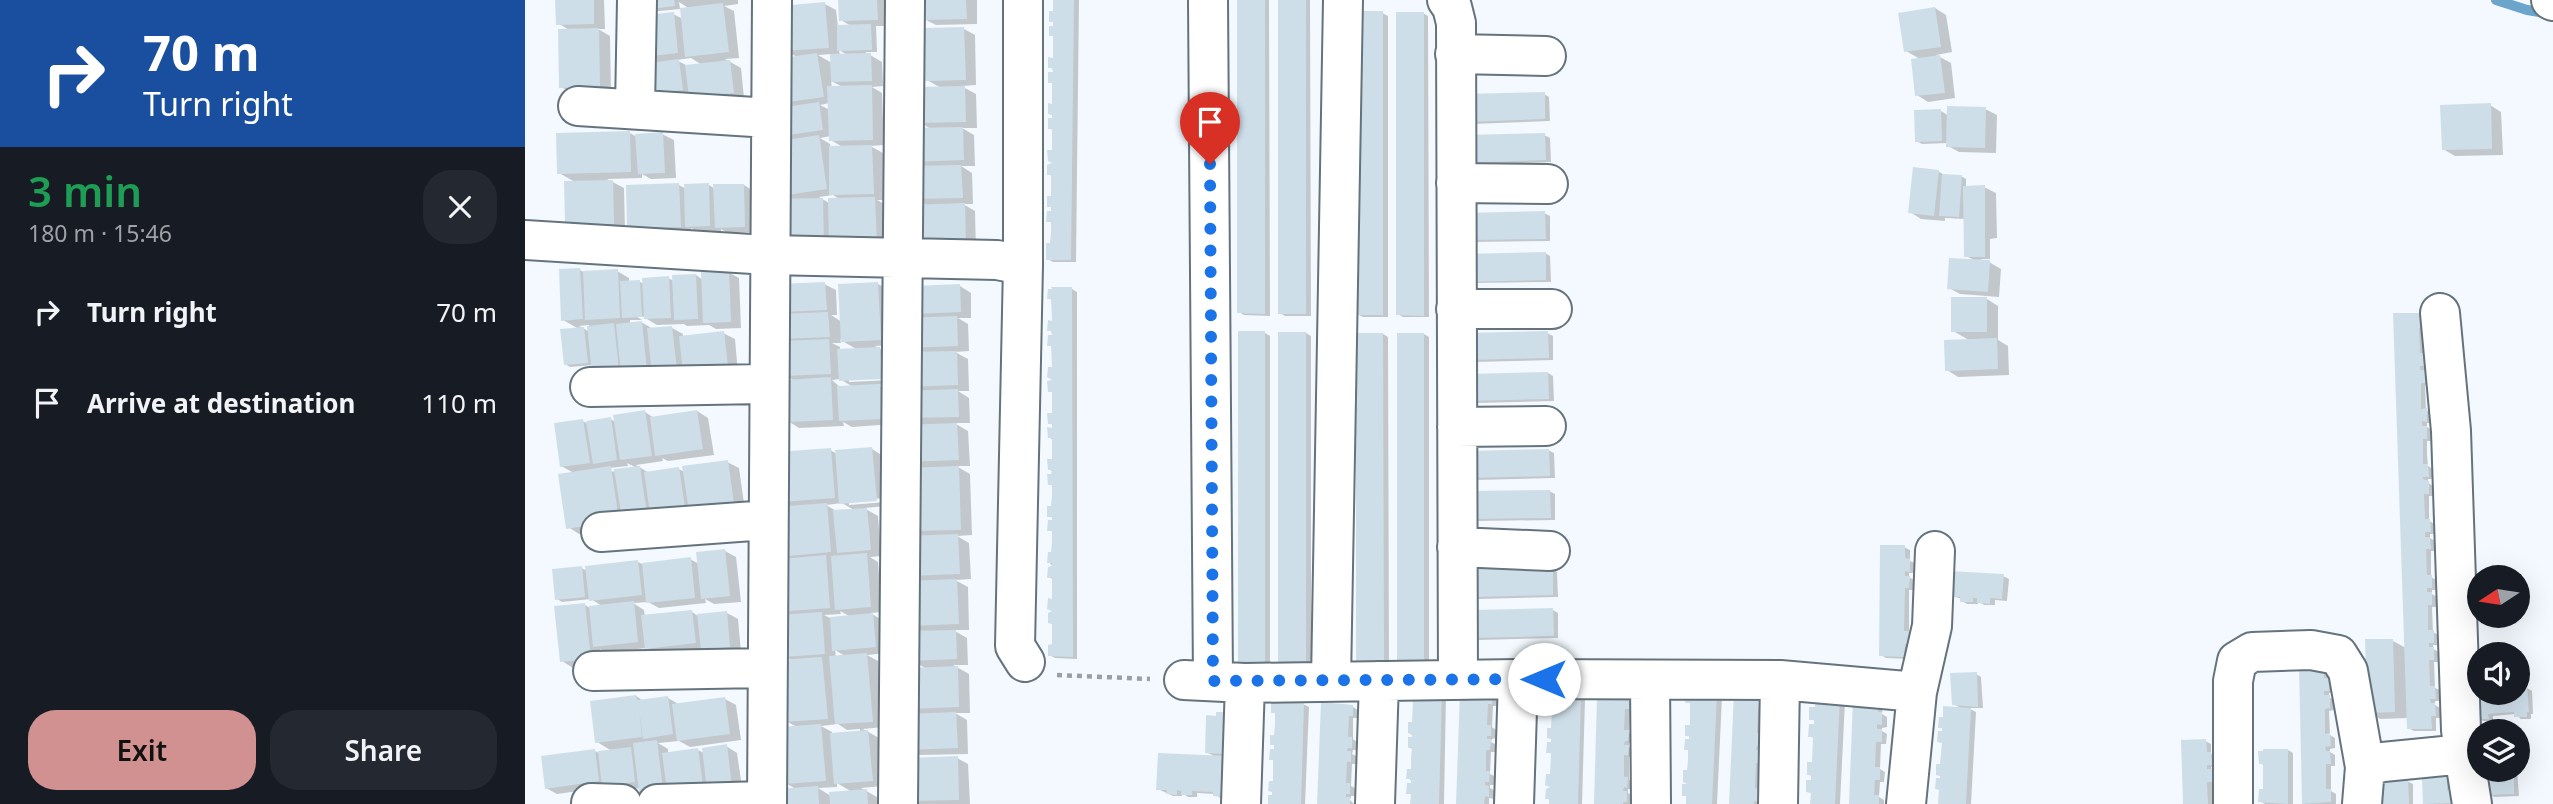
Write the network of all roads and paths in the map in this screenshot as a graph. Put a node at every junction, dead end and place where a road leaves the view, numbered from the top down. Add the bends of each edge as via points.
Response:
1 (637, 0) edge
2 (772, 0) edge
3 (905, 0) edge
4 (1023, 0) edge
5 (1208, 0) edge
6 (1343, 0) edge
7 (1447, 0) edge
8 (1455, 54) junction
9 (1546, 56) dead end
10 (578, 106) dead end
11 (635, 108) junction
12 (770, 118) junction
13 (1456, 183) junction
14 (1548, 184) dead end
15 (525, 240) edge
16 (769, 255) junction
17 (903, 260) junction
18 (1023, 265) junction
19 (1456, 309) junction
20 (1552, 309) dead end
21 (2440, 313) dead end
22 (768, 384) junction
23 (590, 387) dead end
24 (1546, 426) dead end
25 (1457, 427) junction
26 (767, 520) junction
27 (601, 532) dead end
28 (1457, 547) junction
29 (1550, 551) dead end
30 (1935, 551) dead end
31 (1025, 662) joint
32 (766, 668) junction
33 (593, 671) dead end
34 (1518, 679) junction
35 (1458, 680) junction
36 (1650, 680) junction
37 (1780, 680) junction
38 (1331, 681) junction
39 (1379, 681) junction
40 (1214, 682) junction
41 (1917, 692) junction
42 (2464, 754) junction
43 (2363, 785) edge
44 (591, 803) edge
45 (767, 803) edge
46 (622, 804) edge
47 (657, 804) edge
48 (898, 804) edge
49 (1241, 804) edge
50 (1375, 804) edge
51 (1514, 804) edge
52 (1651, 804) edge
53 (1778, 804) edge
54 (1906, 804) edge
55 (2233, 804) edge
56 (2472, 804) edge

1 - 11 street
2 - 12 street
3 - 17 street
4 - 18 street
5 - 40 street
6 - 38 street
7 - 8 street via 1456,23
8 - 9 street
8 - 13 street
10 - 11 street
11 - 12 street
12 - 16 street
13 - 14 street
13 - 19 street
15 - 16 street
16 - 17 street
16 - 22 street
17 - 18 street via 997,260
17 - 48 street
18 - 31 street via 1014,646
19 - 20 street
19 - 25 street
21 - 42 street via 2451,430
22 - 23 street
22 - 26 street
24 - 25 street
25 - 28 street
26 - 27 street
26 - 32 street
28 - 29 street
28 - 35 street
30 - 41 street via 1931,626
31 - 40 path via 1035,671 1052,675
32 - 33 street
32 - 45 street
34 - 35 street
34 - 36 street
34 - 51 street
35 - 39 street
36 - 37 street
36 - 52 street
37 - 41 street
37 - 53 street
38 - 39 street
38 - 40 street
39 - 50 street
40 - 49 street
41 - 54 street
42 - 43 street via 2383,762
42 - 56 street
43 - 55 street via 2348,671 2338,655 2311,650 2252,652 2237,662 2233,681
44 - 46 street
45 - 47 street

